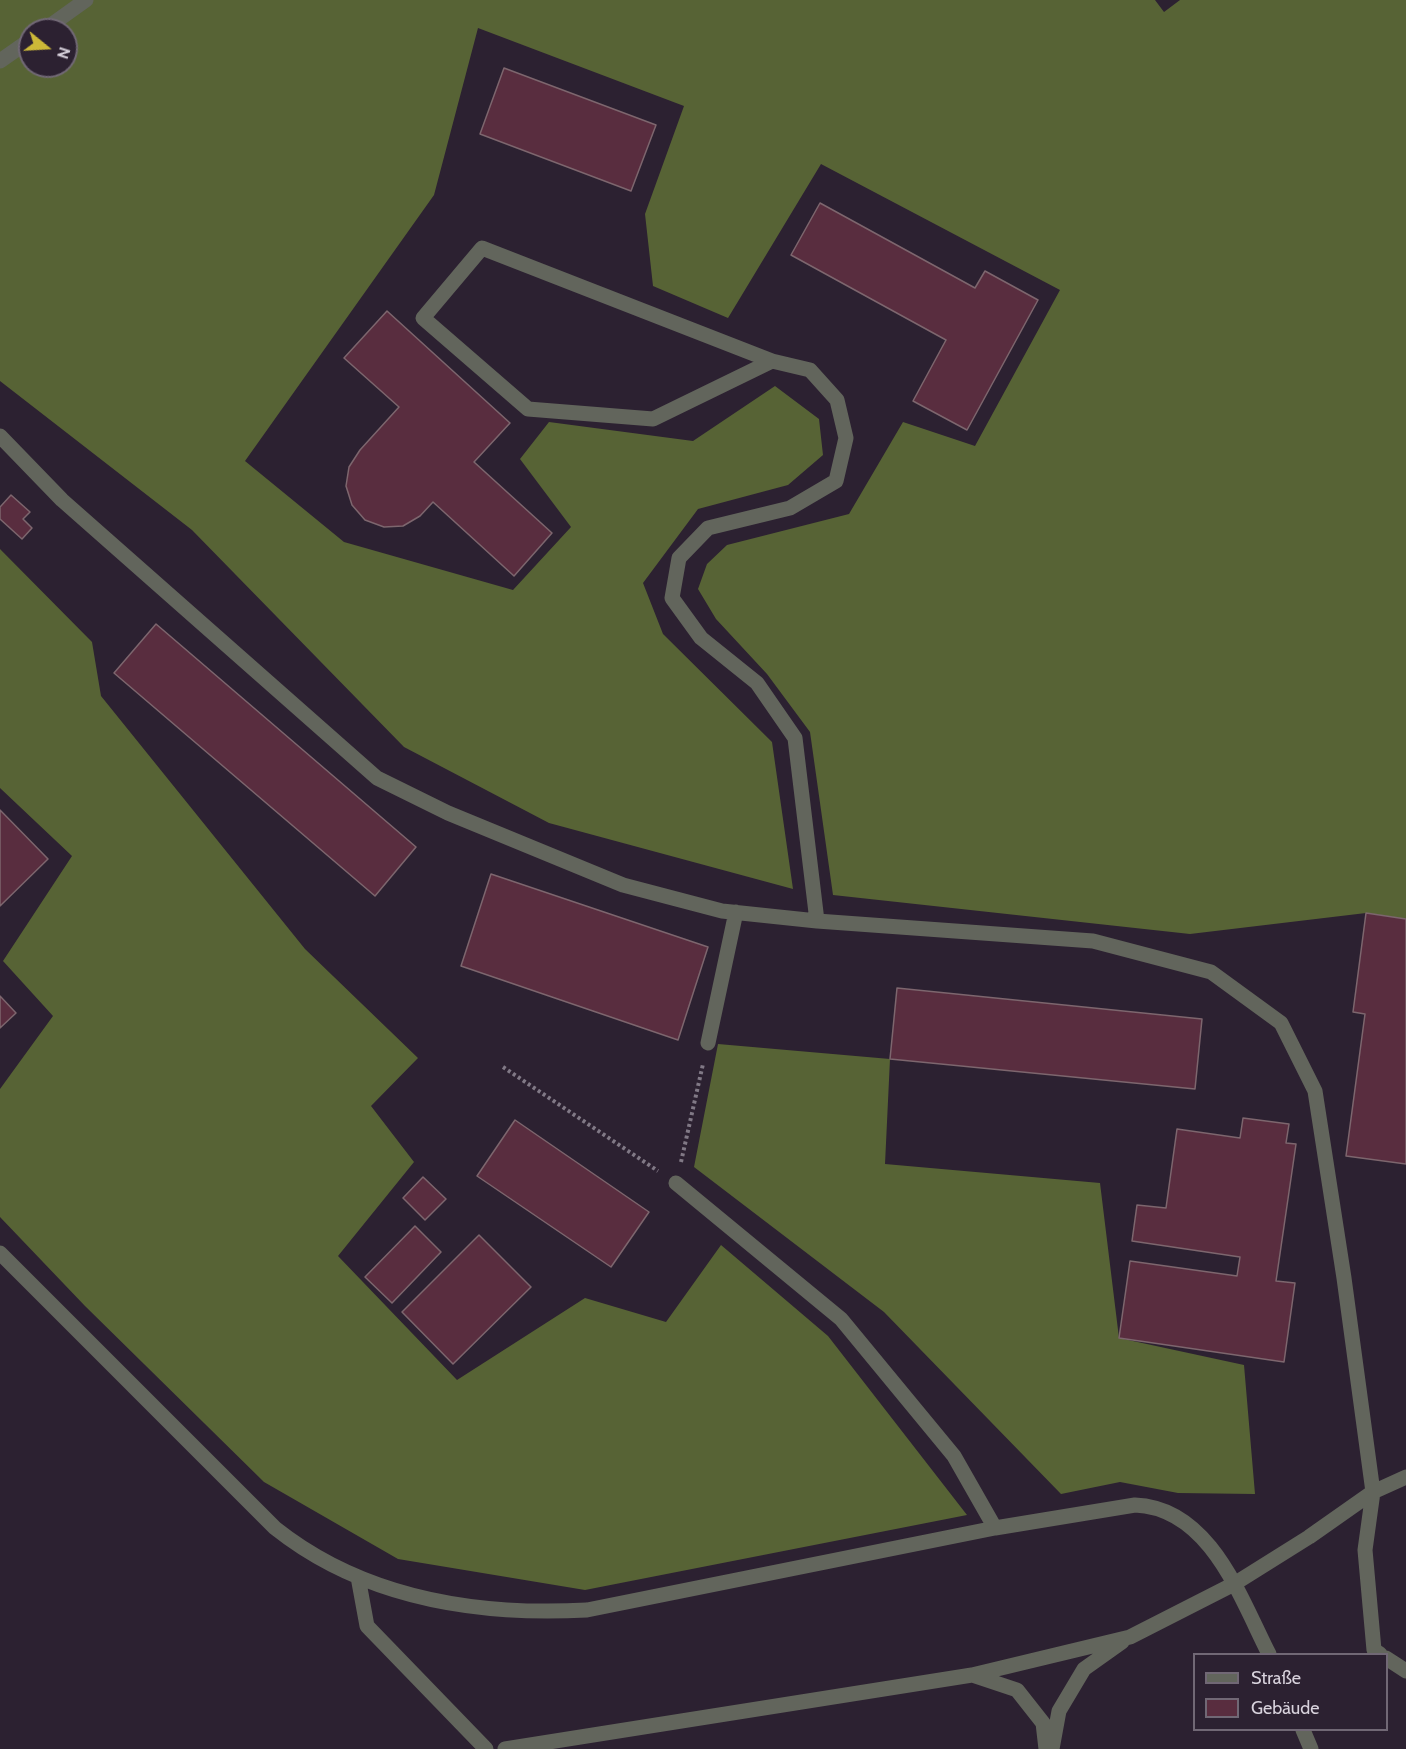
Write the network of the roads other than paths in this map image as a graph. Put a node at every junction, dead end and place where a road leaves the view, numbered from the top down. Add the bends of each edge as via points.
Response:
1 (86, 0) edge
2 (61, 18) edge
3 (18, 48) edge
4 (0, 61) edge
5 (772, 361) junction
6 (0, 436) edge
7 (736, 912) junction
8 (816, 921) junction
9 (708, 1042) road end
10 (676, 1183) road end
11 (0, 1253) edge
12 (1406, 1477) edge
13 (1373, 1492) junction
14 (995, 1528) junction
15 (358, 1576) junction
16 (1234, 1584) junction
17 (1130, 1637) junction
18 (1268, 1653) edge
19 (1378, 1653) edge
20 (1388, 1659) edge
21 (1406, 1671) edge
22 (972, 1676) junction
23 (1303, 1731) edge
24 (486, 1749) edge
25 (505, 1749) edge
26 (1046, 1749) edge
27 (1052, 1749) edge
28 (1311, 1749) edge

1 - 2 lane
3 - 4 lane
5 - 5 lane via 482,248 423,318 528,409 653,419
5 - 8 lane via 810,370 837,400 846,438 836,481 790,508 708,528 679,558 672,598 701,639 758,683 795,738
6 - 7 lane via 62,500 377,778 448,813 623,885
7 - 8 lane
7 - 9 lane
8 - 13 lane via 1093,941 1211,972 1281,1023 1315,1091
10 - 14 lane via 842,1319 954,1456
11 - 15 lane via 275,1528 304,1551
12 - 13 lane
13 - 16 lane
13 - 19 lane via 1365,1550 1374,1650
14 - 15 lane via 587,1610 532,1613 473,1608 415,1596
14 - 16 lane via 1135,1505 1155,1506 1190,1525 1209,1545
15 - 24 lane via 368,1626
16 - 17 lane
16 - 18 lane
17 - 22 lane
17 - 27 lane via 1084,1669 1059,1711
20 - 21 lane
22 - 25 lane
22 - 26 lane via 1017,1690 1043,1723
23 - 28 lane

